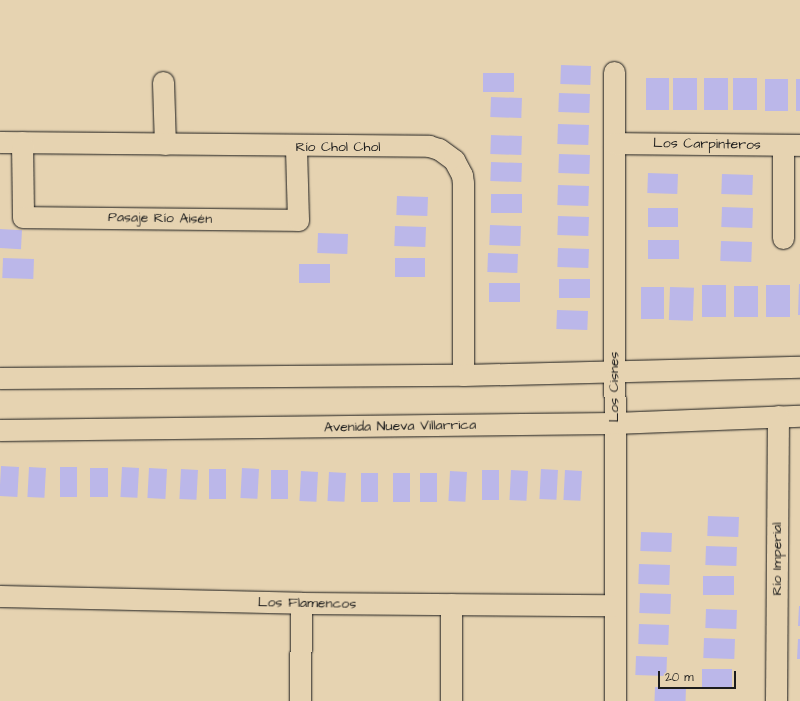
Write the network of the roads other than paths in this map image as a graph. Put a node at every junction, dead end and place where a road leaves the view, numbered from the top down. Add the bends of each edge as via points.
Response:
1 (614, 72) dead end
2 (163, 82) dead end
3 (0, 142) edge
4 (22, 142) junction
5 (165, 144) junction
6 (614, 144) junction
7 (791, 145) edge
8 (296, 147) junction
9 (783, 238) dead end
10 (800, 367) edge
11 (614, 373) junction
12 (463, 375) junction
13 (0, 378) edge
14 (778, 416) junction
15 (800, 416) edge
16 (614, 423) junction
17 (0, 430) edge
18 (0, 596) edge
19 (301, 603) junction
20 (451, 604) junction
21 (614, 605) junction
22 (300, 701) edge
23 (451, 701) edge
24 (615, 701) edge
25 (776, 701) edge

1 - 6 street, Los Cisnes
2 - 5 street
3 - 4 street, Río Chol Chol
4 - 5 street, Río Chol Chol
4 - 8 street, Pasaje Río Aisén via 23,216 298,220
5 - 8 street, Río Chol Chol
6 - 7 street, Los Carpinteros
6 - 11 street, Los Cisnes
7 - 9 street
8 - 12 street, Río Chol Chol via 429,146 447,153 454,160 463,183
10 - 11 street
11 - 12 street
11 - 16 street, Los Cisnes
12 - 13 street
14 - 15 street, Avenida Nueva Villarrica
14 - 16 street, Avenida Nueva Villarrica
14 - 25 street, Río Imperial
16 - 17 street, Avenida Nueva Villarrica
16 - 21 street, Los Cisnes
18 - 19 street, Los Flamencos
19 - 20 street, Los Flamencos
19 - 22 street
20 - 21 street, Los Flamencos
20 - 23 street
21 - 24 street, Los Cisnes

